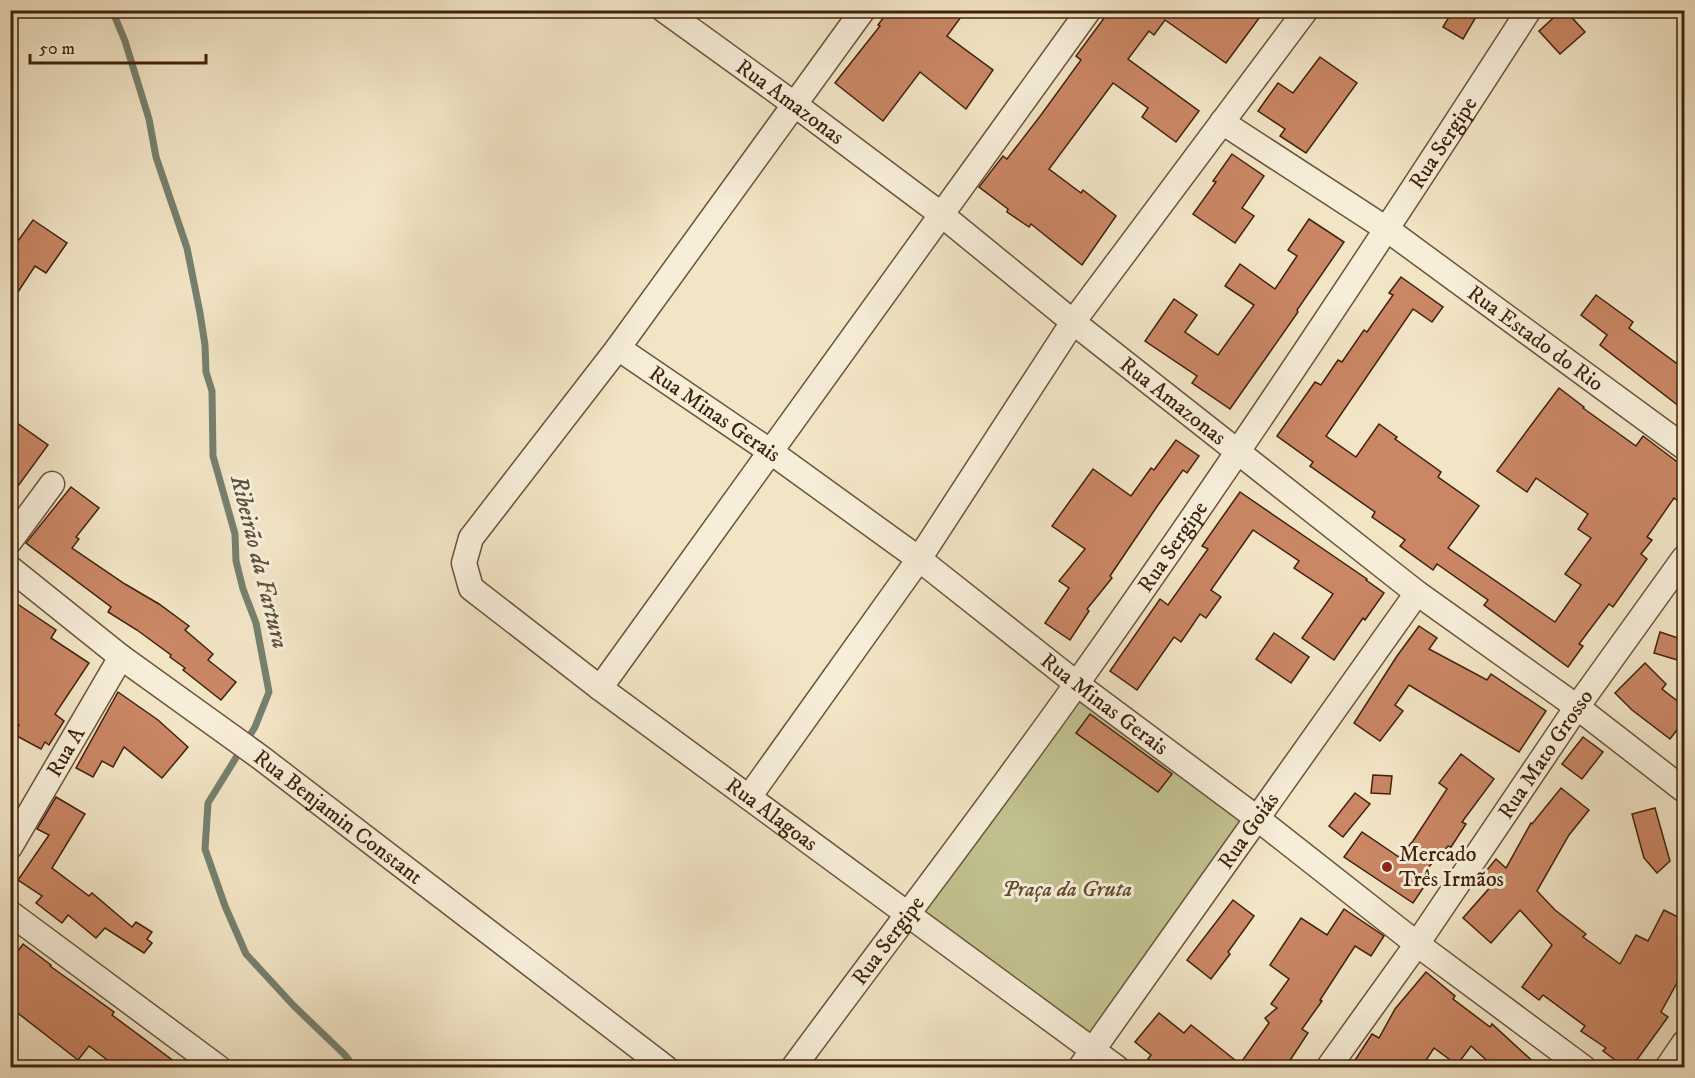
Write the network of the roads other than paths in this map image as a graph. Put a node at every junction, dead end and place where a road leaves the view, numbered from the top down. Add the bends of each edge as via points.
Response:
1 (664, 10) edge
2 (863, 10) edge
3 (1089, 10) edge
4 (1306, 10) edge
5 (1529, 10) edge
6 (794, 104) junction
7 (1222, 122) junction
8 (942, 215) junction
9 (1388, 230) junction
10 (1073, 322) junction
11 (618, 348) junction
12 (1684, 447) edge
13 (771, 452) junction
14 (1238, 453) junction
15 (52, 484) dead end
16 (10, 541) edge
17 (1684, 558) edge
18 (919, 559) junction
19 (10, 568) edge
20 (1417, 593) junction
21 (121, 657) junction
22 (1077, 684) junction
23 (600, 688) junction
24 (1577, 708) junction
25 (1684, 790) edge
26 (749, 797) junction
27 (1258, 819) junction
28 (10, 847) edge
29 (10, 913) edge
30 (907, 913) junction
31 (1417, 944) junction
32 (1684, 1043) edge
33 (1086, 1058) edge
34 (219, 1068) edge
35 (666, 1068) edge
36 (793, 1068) edge
37 (1117, 1068) edge
38 (1328, 1068) edge
39 (1584, 1068) edge
40 (1668, 1068) edge

1 - 6 street, Rua Amazonas
2 - 6 street
3 - 8 street
4 - 7 street
5 - 9 street, Rua Sergipe
6 - 8 street, Rua Amazonas
6 - 11 street
7 - 9 street, Rua Estado do Rio
7 - 10 street
8 - 10 street, Rua Amazonas
8 - 13 street
9 - 12 street, Rua Estado do Rio
9 - 14 street, Rua Sergipe
10 - 14 street, Rua Amazonas
10 - 18 street
11 - 13 street, Rua Minas Gerais
11 - 23 street, Rua Alagoas via 471,538 464,563 471,588
13 - 18 street, Rua Minas Gerais
13 - 23 street
14 - 20 street, Rua Amazonas
14 - 22 street, Rua Sergipe
15 - 16 street
17 - 24 street, Rua Mato Grosso
18 - 22 street, Rua Minas Gerais
18 - 26 street
19 - 21 street, Rua Benjamin Constant
20 - 24 street, Rua Amazonas
20 - 27 street, Rua Goiás
21 - 28 street, Rua A
21 - 35 street, Rua Benjamin Constant via 260,757
22 - 27 street, Rua Minas Gerais
22 - 30 street, Rua Sergipe
23 - 26 street, Rua Alagoas
24 - 25 street, Rua Amazonas
24 - 31 street, Rua Mato Grosso
26 - 30 street, Rua Alagoas
27 - 31 street, Rua Minas Gerais
27 - 33 street, Rua Goiás
29 - 34 street
30 - 33 street, Rua Alagoas
30 - 36 street, Rua Sergipe
31 - 38 street, Rua Mato Grosso
31 - 39 street, Rua Minas Gerais
32 - 40 street
33 - 37 street, Rua Alagoas

